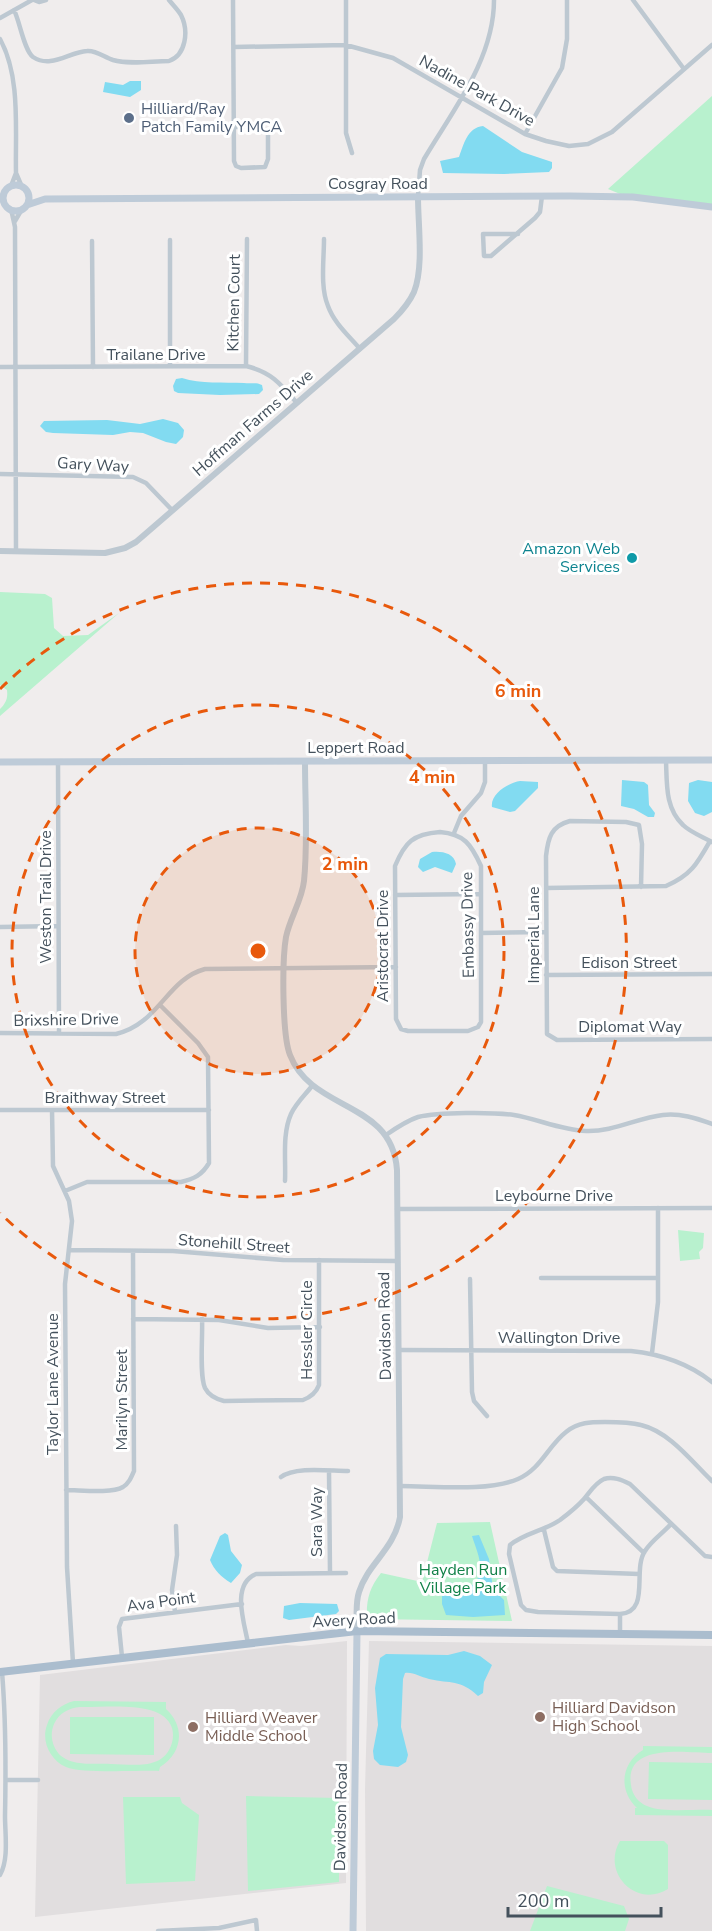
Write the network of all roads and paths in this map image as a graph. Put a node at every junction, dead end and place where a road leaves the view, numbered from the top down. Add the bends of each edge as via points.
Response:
1 (33, 0) edge
2 (46, 0) edge
3 (169, 0) edge
4 (233, 0) edge
5 (346, 0) edge
6 (494, 0) edge
7 (567, 0) edge
8 (633, 0) edge
9 (14, 10) junction
10 (0, 18) edge
11 (0, 39) edge
12 (346, 45) junction
13 (712, 45) edge
14 (234, 47) junction
15 (684, 69) junction
16 (460, 97) junction
17 (234, 128) junction
18 (525, 134) junction
19 (352, 153) dead end
20 (16, 173) junction
21 (25, 189) junction
22 (5, 190) edge
23 (542, 196) junction
24 (418, 197) junction
25 (45, 199) junction
26 (5, 206) edge
27 (25, 207) junction
28 (712, 207) edge
29 (15, 221) junction
30 (518, 234) junction
31 (247, 239) dead end
32 (324, 239) dead end
33 (170, 240) dead end
34 (92, 241) dead end
35 (360, 349) junction
36 (170, 366) junction
37 (246, 366) junction
38 (0, 367) edge
39 (16, 367) junction
40 (93, 367) junction
41 (297, 403) junction
42 (0, 474) edge
43 (16, 474) junction
44 (172, 510) junction
45 (0, 551) edge
46 (15, 552) junction
47 (712, 760) edge
48 (485, 761) junction
49 (666, 761) junction
50 (0, 762) edge
51 (58, 762) junction
52 (305, 762) junction
53 (454, 833) junction
54 (711, 842) edge
55 (641, 887) junction
56 (546, 888) junction
57 (481, 894) junction
58 (395, 895) junction
59 (58, 926) junction
60 (0, 927) edge
61 (546, 932) junction
62 (481, 933) junction
63 (285, 967) junction
64 (396, 967) junction
65 (712, 974) edge
66 (546, 975) junction
67 (160, 1005) junction
68 (401, 1029) joint
69 (0, 1033) edge
70 (59, 1033) junction
71 (549, 1036) joint
72 (712, 1039) edge
73 (312, 1086) junction
74 (0, 1110) edge
75 (52, 1110) junction
76 (209, 1110) junction
77 (712, 1124) edge
78 (386, 1135) junction
79 (285, 1181) dead end
80 (65, 1191) junction
81 (658, 1208) junction
82 (712, 1208) edge
83 (397, 1209) junction
84 (69, 1250) junction
85 (134, 1251) junction
86 (319, 1260) junction
87 (398, 1261) junction
88 (541, 1278) dead end
89 (658, 1278) junction
90 (470, 1279) dead end
91 (133, 1319) junction
92 (202, 1320) junction
93 (320, 1328) junction
94 (399, 1350) junction
95 (471, 1350) junction
96 (652, 1353) junction
97 (711, 1379) edge
98 (487, 1416) dead end
99 (329, 1471) junction
100 (348, 1471) dead end
101 (281, 1477) dead end
102 (712, 1481) edge
103 (400, 1486) junction
104 (66, 1490) junction
105 (586, 1497) junction
106 (672, 1524) junction
107 (176, 1526) dead end
108 (544, 1530) junction
109 (644, 1553) junction
110 (712, 1557) edge
111 (330, 1573) junction
112 (346, 1573) dead end
113 (639, 1574) junction
114 (242, 1604) junction
115 (175, 1612) junction
116 (620, 1614) junction
117 (357, 1631) junction
118 (620, 1634) junction
119 (712, 1635) edge
120 (248, 1643) junction
121 (122, 1657) junction
122 (73, 1663) junction
123 (1, 1672) edge
124 (3, 1723) edge
125 (6, 1780) junction
126 (38, 1780) dead end
127 (0, 1875) edge
128 (158, 1931) edge
129 (257, 1931) edge
130 (353, 1931) edge

1 - 2 street
1 - 9 street
3 - 9 street via 182,17 184,31 183,50 169,61 114,60 85,51 57,60 36,58 25,46
4 - 14 street
5 - 12 street
6 - 16 street via 488,43
7 - 18 street via 562,68
8 - 15 street
9 - 10 street
11 - 20 street via 14,75
12 - 14 street, Nadine Park Drive
12 - 16 street, Nadine Park Drive via 393,58
12 - 19 street via 346,133
13 - 15 street, Nadine Park Drive
14 - 17 street
15 - 18 street, Nadine Park Drive via 612,132 588,144 569,146
16 - 18 street, Nadine Park Drive
16 - 24 street via 420,170
17 - 17 street via 236,166 265,167 265,128
20 - 21 street
20 - 22 street
21 - 22 main road, Cosgray Road
21 - 25 main road, Cosgray Road
21 - 27 main road via 29,198
22 - 26 main road
23 - 24 main road, Cosgray Road
23 - 28 main road, Cosgray Road via 633,197
23 - 30 street via 540,212
24 - 25 main road, Cosgray Road
24 - 35 street, Hoffman Farms Drive via 419,259 414,292 394,319
25 - 27 main road, Cosgray Road
26 - 27 main road, Cosgray Road
26 - 29 street
27 - 29 street
29 - 39 street
30 - 30 street via 491,256 484,256 483,234
31 - 37 street, Kitchen Court
32 - 35 street via 327,304
33 - 36 street
34 - 40 street
35 - 41 street, Hoffman Farms Drive
36 - 37 street, Trailane Drive
36 - 40 street, Trailane Drive
37 - 41 street, Trailane Drive via 263,370
38 - 39 street, Trailane Drive
39 - 40 street, Trailane Drive
39 - 43 street
41 - 44 street, Hoffman Farms Drive
42 - 43 street, Gary Way
43 - 44 street, Gary Way via 133,477 146,483
43 - 46 street
44 - 46 street, Hoffman Farms Drive via 125,549 105,553
45 - 46 street, Hoffman Farms Drive
47 - 49 main road, Leppert Road
48 - 49 main road, Leppert Road
48 - 52 main road, Leppert Road
48 - 53 street via 481,793
49 - 54 street via 669,803 675,815 684,826
50 - 51 main road, Leppert Road
51 - 52 main road, Leppert Road
51 - 59 street, Weston Trail Drive
52 - 63 street, Davidson Road via 304,880 286,938
53 - 57 street, Embassy Drive via 474,851 480,866
53 - 58 street, Aristocrat Drive via 424,833 411,839 395,866
54 - 55 street via 681,879 666,886
55 - 56 street
55 - 56 street, Imperial Lane via 639,825 570,821 561,823 550,834
56 - 61 street, Imperial Lane
57 - 58 street
57 - 62 street, Embassy Drive
58 - 64 street, Aristocrat Drive
59 - 60 street
59 - 70 street, Weston Trail Drive
61 - 62 street
61 - 66 street, Imperial Lane
62 - 68 street, Embassy Drive via 478,1027 468,1031
63 - 64 street, Brixshire Drive
63 - 67 street, Brixshire Drive via 198,970
63 - 73 street, Davidson Road via 286,1043 292,1062
64 - 68 street, Aristocrat Drive via 396,1018
65 - 66 street, Edison Street
66 - 71 street, Imperial Lane
67 - 70 street, Brixshire Drive via 129,1031
67 - 76 street via 208,1057
69 - 70 street, Brixshire Drive
71 - 72 street, Diplomat Way via 557,1040
73 - 78 street, Davidson Road via 363,1114
73 - 79 street via 288,1122
74 - 75 street, Braithway Street
75 - 76 street, Braithway Street
75 - 80 street, Taylor Lane Avenue via 53,1166
76 - 80 street via 209,1162 194,1179 87,1182
77 - 78 street via 683,1115 664,1115 587,1131 513,1115 435,1115 399,1125
78 - 83 street, Davidson Road via 396,1162
80 - 84 street, Taylor Lane Avenue via 71,1210
81 - 82 street, Leybourne Drive
81 - 83 street, Leybourne Drive
81 - 89 street
83 - 87 street, Davidson Road
84 - 85 street, Stonehill Street
84 - 104 street, Taylor Lane Avenue via 65,1284
85 - 86 street, Stonehill Street
85 - 91 street, Marilyn Street
86 - 87 street, Stonehill Street
86 - 93 street, Hessler Circle
87 - 94 street, Davidson Road
88 - 89 street
89 - 96 street
90 - 95 street
91 - 92 street
91 - 104 street, Marilyn Street via 134,1471 124,1487 115,1490
92 - 93 street via 268,1328
92 - 93 street, Hessler Circle via 204,1385 213,1398 224,1401 303,1400 313,1395 320,1386
94 - 95 street, Wallington Drive
94 - 103 street, Davidson Road
95 - 96 street, Wallington Drive via 613,1349
95 - 98 street via 474,1401
96 - 97 street, Wallington Drive
99 - 100 street
99 - 101 street via 295,1471
99 - 111 street, Sara Way
102 - 103 street via 660,1433 623,1422 588,1422 566,1432 535,1468 504,1485
103 - 117 street, Davidson Road via 397,1531 360,1588
104 - 122 street, Taylor Lane Avenue
105 - 106 street via 605,1479 621,1479
105 - 108 street
105 - 109 street
106 - 109 street
106 - 110 street via 705,1556
107 - 115 street via 177,1564 172,1590
108 - 113 street via 557,1571
108 - 116 street via 510,1545 519,1600 524,1608 538,1612
109 - 113 street
111 - 112 street
111 - 114 street via 256,1574 244,1582
113 - 116 street via 636,1606
114 - 115 street, Ava Point
114 - 120 street
115 - 121 street, Ava Point via 122,1619
116 - 118 street
117 - 118 main road, Avery Road
117 - 120 main road, Avery Road
117 - 130 main road, Davidson Road
118 - 119 main road, Avery Road
120 - 121 main road, Avery Road
121 - 122 main road, Avery Road
122 - 123 main road, Avery Road
123 - 124 street
124 - 125 street
125 - 126 street
125 - 127 street via 5,1862
128 - 129 street via 219,1929 256,1920

